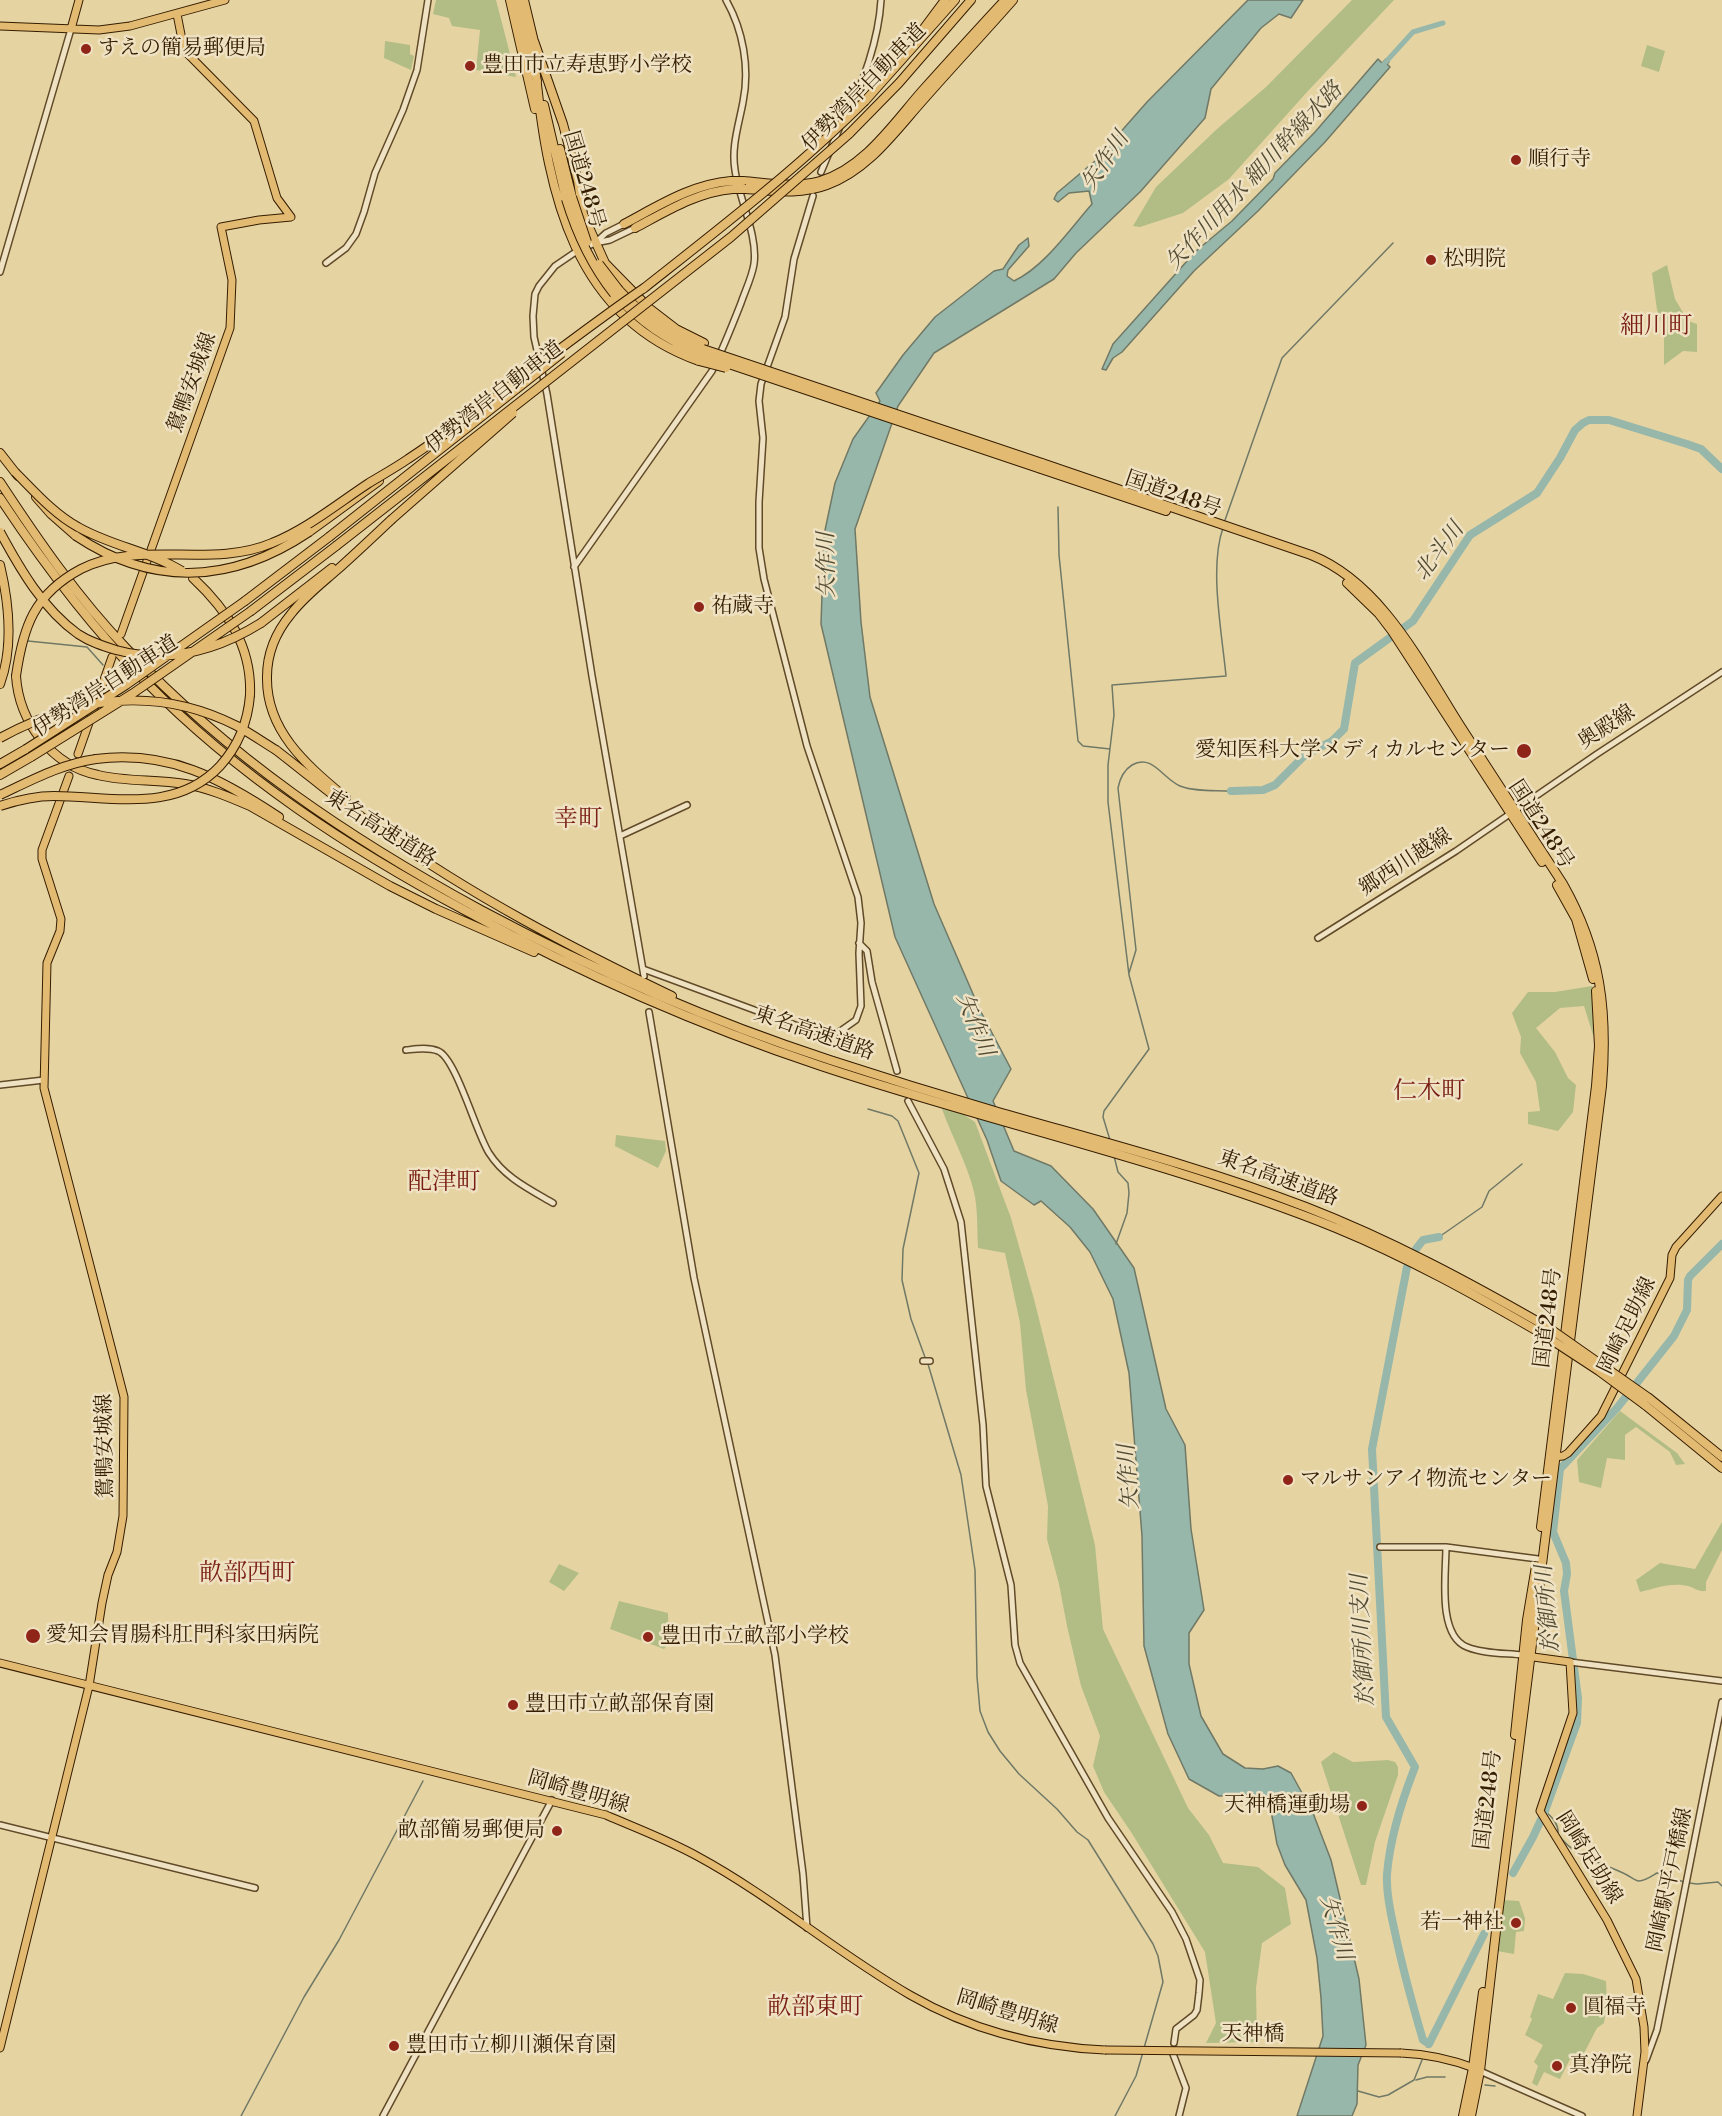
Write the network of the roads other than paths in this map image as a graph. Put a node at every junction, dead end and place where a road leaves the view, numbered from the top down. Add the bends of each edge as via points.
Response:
1 (79, 0) edge
2 (225, 0) edge
3 (428, 0) edge
4 (510, 0) edge
5 (516, 0) edge
6 (524, 0) edge
7 (726, 0) edge
8 (882, 0) edge
9 (945, 0) edge
10 (955, 0) edge
11 (971, 0) edge
12 (977, 0) edge
13 (1005, 0) edge
14 (1013, 0) edge
15 (177, 14) junction
16 (0, 26) edge
17 (71, 30) junction
18 (922, 58) junction
19 (885, 81) junction
20 (543, 93) junction
21 (820, 172) dead end
22 (732, 185) junction
23 (745, 185) junction
24 (813, 196) dead end
25 (624, 224) joint
26 (635, 228) joint
27 (595, 243) junction
28 (577, 251) junction
29 (326, 263) dead end
30 (0, 272) edge
31 (647, 286) junction
32 (702, 352) junction
33 (552, 376) junction
34 (0, 453) edge
35 (408, 459) junction
36 (1041, 466) junction
37 (15, 472) junction
38 (0, 482) edge
39 (0, 498) edge
40 (391, 520) junction
41 (0, 532) edge
42 (0, 565) edge
43 (574, 567) junction
44 (121, 634) dead end
45 (112, 657) dead end
46 (1722, 672) edge
47 (0, 684) edge
48 (0, 738) edge
49 (78, 753) dead end
50 (0, 764) edge
51 (0, 775) edge
52 (69, 776) dead end
53 (0, 795) edge
54 (687, 805) dead end
55 (0, 806) edge
56 (1513, 812) junction
57 (620, 836) junction
58 (367, 849) junction
59 (412, 852) junction
60 (342, 859) junction
61 (444, 894) junction
62 (1318, 938) dead end
63 (859, 943) junction
64 (643, 969) junction
65 (644, 976) dead end
66 (620, 988) junction
67 (649, 1012) dead end
68 (746, 1030) junction
69 (406, 1050) dead end
70 (897, 1071) dead end
71 (44, 1080) junction
72 (0, 1085) edge
73 (908, 1101) dead end
74 (1183, 1169) junction
75 (1722, 1196) edge
76 (553, 1203) dead end
77 (923, 1360) dead end
78 (930, 1360) dead end
79 (1647, 1402) junction
80 (1553, 1457) junction
81 (1722, 1457) edge
82 (1722, 1468) edge
83 (1380, 1547) dead end
84 (1446, 1547) junction
85 (1538, 1559) junction
86 (1527, 1656) junction
87 (1570, 1662) junction
88 (0, 1663) edge
89 (1722, 1681) edge
90 (89, 1686) junction
91 (1722, 1701) edge
92 (1713, 1751) junction
93 (1722, 1753) edge
94 (552, 1800) junction
95 (0, 1825) edge
96 (52, 1838) junction
97 (255, 1888) dead end
98 (807, 1928) junction
99 (1174, 2043) dead end
100 (0, 2048) edge
101 (1105, 2050) joint
102 (1173, 2054) dead end
103 (1644, 2064) junction
104 (1477, 2069) junction
105 (383, 2116) edge
106 (1179, 2116) edge
107 (1463, 2116) edge
108 (1471, 2116) edge
109 (1582, 2116) edge
110 (1637, 2116) edge

1 - 17 main road
2 - 15 main road
3 - 29 street via 417,70 375,173 356,234 346,248
4 - 20 highway via 531,92
5 - 20 highway, 国道248号
6 - 20 highway
7 - 43 street via 742,40 746,71 735,169 753,244 751,277 712,370
8 - 21 street via 864,74
9 - 19 highway
10 - 19 highway, 伊勢湾岸自動車道
11 - 18 highway, 伊勢湾岸自動車道
12 - 18 highway
13 - 23 highway via 850,166 809,184
14 - 23 highway via 880,148 854,171 809,190 788,192
15 - 17 main road via 130,26
15 - 44 main road, 鴛鴨安城線 via 184,50 254,121 277,198 291,217 221,227 232,280 230,328
16 - 17 main road
17 - 30 street
18 - 33 highway, 伊勢湾岸自動車道, bridge via 849,134 765,210
19 - 31 highway, 伊勢湾岸自動車道, bridge via 771,187
20 - 27 highway via 563,124 583,214
20 - 28 highway via 543,148
20 - 32 highway, 国道248号, bridge via 576,230 588,256 639,319 669,339
22 - 23 highway, bridge
22 - 25 highway via 711,183 691,190
22 - 26 highway via 693,198
24 - 63 street via 794,259 785,317 761,384 759,548 807,747 858,897
25 - 27 street
26 - 27 street
27 - 28 street
27 - 32 highway via 605,263 650,309
28 - 32 highway via 608,299 632,323 660,344
28 - 43 street via 545,276 535,294 533,316
31 - 35 highway, bridge
31 - 50 highway, 伊勢湾岸自動車道, bridge via 244,601 126,685
32 - 36 highway, 国道248号, bridge via 910,427
32 - 36 highway, 国道248号, bridge via 735,355 738,360
33 - 40 highway, bridge
33 - 51 highway, 伊勢湾岸自動車道, bridge via 251,611 132,694
34 - 37 highway
35 - 37 highway, bridge via 282,549 242,565 188,573 153,570 104,554 64,526
35 - 60 highway, bridge via 304,527 261,547 214,555 120,557 82,569 57,585 35,609 21,644 16,676 19,700 31,727 52,751 77,769 98,776 169,782 212,791 250,806
36 - 56 highway, 国道248号 via 1315,562 1354,589 1397,633
37 - 55 highway, bridge via 42,500 79,528 156,557 193,578 236,628 247,664 250,695 240,735 225,760 203,781 187,789 153,799 55,796
38 - 58 highway, 東名高速道路 via 82,596 123,645 215,734
39 - 58 highway, 東名高速道路 via 56,578 146,682 249,773 294,806
40 - 41 highway, bridge via 243,634 208,649 159,656 108,648 79,634 39,594
40 - 59 highway via 291,614 272,647 267,684 272,714 296,752
42 - 47 highway via 9,624
43 - 57 street
45 - 49 main road
46 - 56 street, 奥殿線
48 - 59 highway, bridge via 57,711 102,701 147,701 193,709 236,726 276,750
52 - 71 main road, 鴛鴨安城線 via 42,850 61,919 47,963
53 - 60 highway, bridge via 65,765 142,757 169,762 203,773 245,794
54 - 57 street
56 - 62 street, 郷西川越線
56 - 80 highway, 国道248号 via 1576,919 1596,989 1598,1013 1596,1086
57 - 64 street
58 - 61 highway, 東名高速道路
59 - 68 highway via 589,956
60 - 66 highway via 436,909
61 - 66 highway, 東名高速道路 via 504,932
61 - 68 highway, 東名高速道路 via 623,980
63 - 64 street via 861,1006 856,1020 839,1032 806,1029
63 - 70 street via 867,951
64 - 65 street
66 - 74 highway, 東名高速道路 via 785,1054 933,1101
67 - 98 street via 694,1278 775,1655
68 - 74 highway, 東名高速道路 via 827,1059
69 - 76 street via 428,1049 444,1054 498,1166
71 - 72 street
71 - 90 main road, 鴛鴨安城線 via 124,1397 123,1516 102,1603
73 - 99 street via 944,1169 961,1222 986,1486 1011,1585 1020,1663 1108,1818 1186,1939 1200,1980 1199,1993 1197,2010 1176,2029
74 - 79 highway, 東名高速道路, bridge via 1306,1207 1427,1266 1547,1332
75 - 80 main road, 岡崎足助線 via 1676,1247 1670,1278 1601,1416 1568,1453
77 - 78 street
79 - 81 highway, 東名高速道路
79 - 82 highway, 東名高速道路
80 - 85 highway, 国道248号
80 - 86 highway, 国道248号
83 - 84 street
84 - 85 street
84 - 86 street via 1446,1618 1453,1637 1475,1650
85 - 86 highway, 国道248号
86 - 87 main road
86 - 104 highway, 国道248号
87 - 89 street
87 - 103 main road, 岡崎足助線 via 1573,1713 1540,1811 1607,1920 1636,1979 1644,2026
88 - 90 main road, 岡崎豊明線
90 - 94 main road, 岡崎豊明線
90 - 96 main road, 鴛鴨安城線
91 - 92 street, 岡崎駅平戸橋線
92 - 93 street
92 - 103 street, 岡崎駅平戸橋線 via 1657,2030
94 - 98 main road, 岡崎豊明線 via 606,1815 698,1856
94 - 105 street
95 - 96 street
96 - 97 street
96 - 100 main road, 鴛鴨安城線
98 - 101 main road, 岡崎豊明線 via 910,1995 982,2028 1039,2043
101 - 104 main road, 天神橋, bridge via 1401,2053 1437,2056
102 - 106 street via 1186,2088
103 - 110 main road, 岡崎足助線
104 - 107 highway, 国道248号
104 - 108 highway, 国道248号
104 - 109 street

